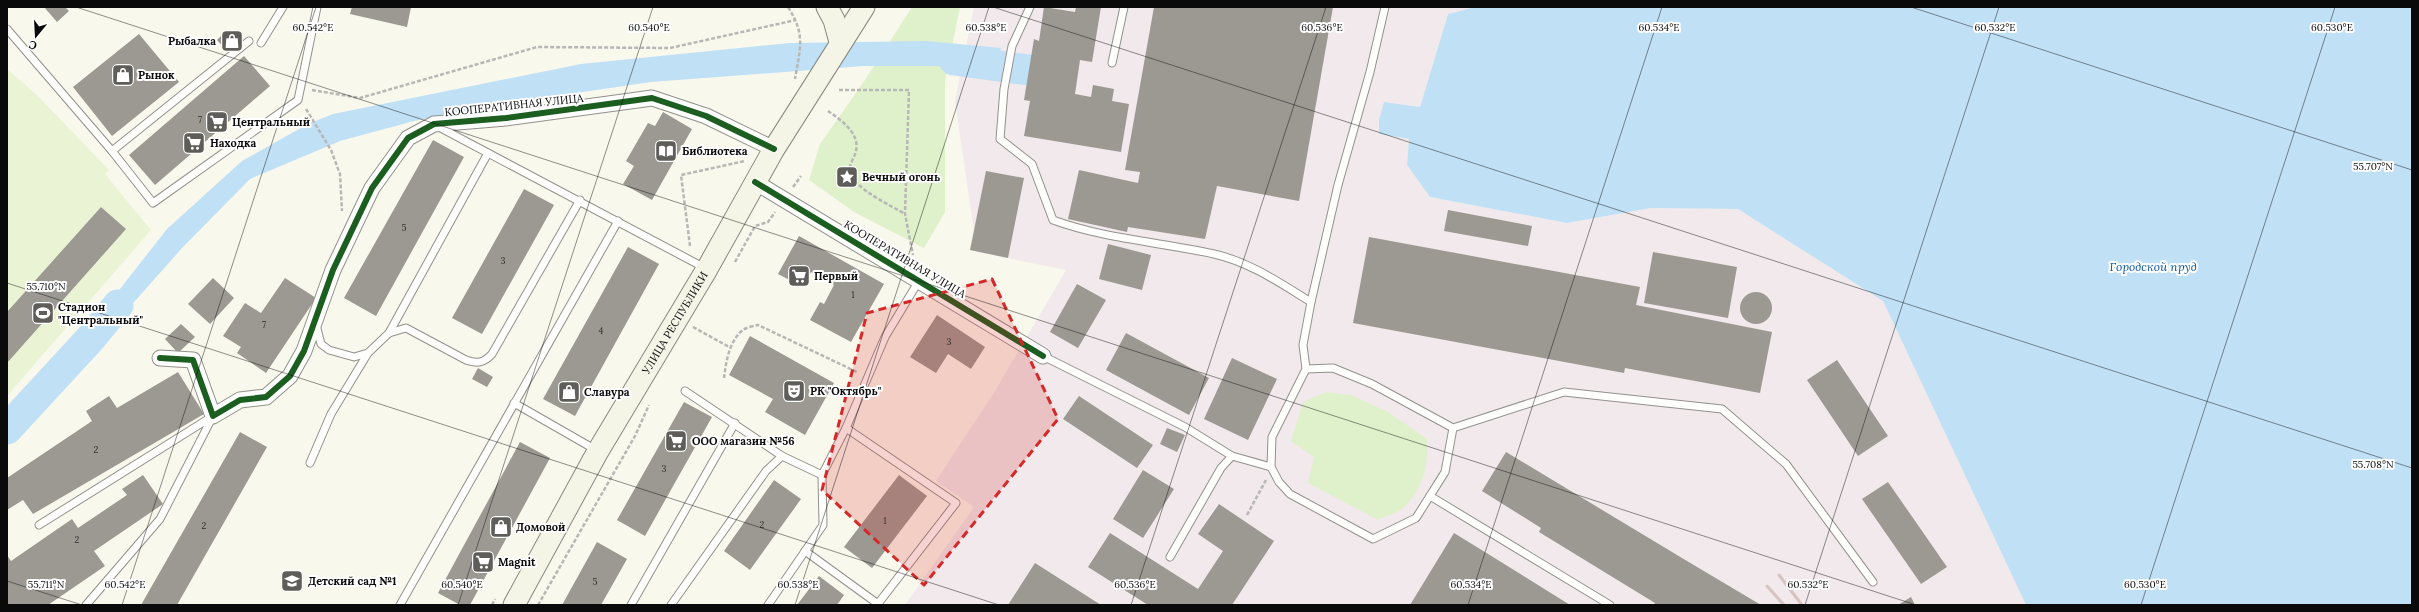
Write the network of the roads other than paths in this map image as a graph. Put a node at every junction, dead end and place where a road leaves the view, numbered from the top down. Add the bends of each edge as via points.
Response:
1 (283, 7) edge
2 (317, 7) edge
3 (827, 7) edge
4 (864, 7) edge
5 (1030, 7) edge
6 (1124, 7) edge
7 (1385, 7) edge
8 (7, 29) edge
9 (249, 41) dead end
10 (840, 42) junction
11 (261, 43) dead end
12 (1112, 62) dead end
13 (434, 124) junction
14 (774, 148) junction
15 (112, 151) junction
16 (488, 152) junction
17 (755, 182) junction
18 (580, 200) junction
19 (618, 221) junction
20 (707, 269) junction
21 (920, 279) junction
22 (1311, 302) junction
23 (316, 319) junction
24 (389, 333) junction
25 (368, 353) junction
26 (1043, 356) joint
27 (160, 358) dead end
28 (1306, 370) junction
29 (685, 391) dead end
30 (514, 403) junction
31 (213, 416) junction
32 (735, 423) junction
33 (846, 428) junction
34 (1453, 428) junction
35 (598, 451) junction
36 (782, 456) junction
37 (1232, 456) junction
38 (310, 463) dead end
39 (1271, 467) junction
40 (822, 475) junction
41 (1430, 496) junction
42 (39, 524) dead end
43 (805, 551) junction
44 (1170, 557) dead end
45 (1873, 582) dead end
46 (877, 604) edge
47 (86, 605) edge
48 (400, 605) edge
49 (514, 605) edge
50 (631, 605) edge
51 (671, 605) edge
52 (768, 605) edge
53 (1610, 605) edge

1 - 11 lane
2 - 15 lane via 298,100 153,203
3 - 10 main road via 834,20
4 - 10 main road, УЛИЦА РЕСПУБЛИКИ
5 - 22 lane via 1012,46 1004,88 1000,139 1032,164 1053,220 1085,232 1215,254 1263,272
6 - 12 lane
7 - 22 lane via 1370,72 1338,185
8 - 15 lane
9 - 15 lane
10 - 14 main road, УЛИЦА РЕСПУБЛИКИ
13 - 14 street, КООПЕРАТИВНАЯ УЛИЦА via 506,118 652,98 706,116
13 - 16 lane
13 - 23 street, КООПЕРАТИВНАЯ УЛИЦА via 408,138 372,188 333,270
14 - 17 main road, УЛИЦА РЕСПУБЛИКИ
16 - 18 lane
16 - 24 lane
17 - 20 main road, УЛИЦА РЕСПУБЛИКИ
17 - 21 street, КООПЕРАТИВНАЯ УЛИЦА
18 - 19 lane
18 - 24 lane via 492,354 485,361 475,363 466,360 406,328
19 - 20 lane
19 - 30 lane
20 - 35 main road, УЛИЦА РЕСПУБЛИКИ
21 - 26 street, КООПЕРАТИВНАЯ УЛИЦА
21 - 33 lane via 886,337
22 - 28 lane via 1303,345
23 - 25 lane via 321,344 329,350 354,357
23 - 31 street, КООПЕРАТИВНАЯ УЛИЦА via 304,351 290,376 266,397 240,400
24 - 25 lane
25 - 38 lane via 331,414
26 - 37 lane via 1185,427
27 - 31 street via 193,360
28 - 34 lane via 1333,368 1372,384
28 - 39 lane via 1272,437
29 - 32 lane
30 - 35 lane
30 - 48 lane
31 - 42 lane
31 - 47 lane via 160,519
32 - 36 lane
32 - 50 lane
33 - 40 lane
33 - 46 lane via 956,503
34 - 41 lane via 1445,472
34 - 45 lane via 1564,392 1722,409 1786,464
35 - 49 main road, УЛИЦА РЕСПУБЛИКИ
36 - 40 lane
36 - 51 lane via 766,471
37 - 39 lane
37 - 44 lane via 1222,468
39 - 41 lane via 1279,482 1290,494 1373,539 1416,518
40 - 43 lane via 823,525
41 - 53 lane
43 - 46 lane
43 - 52 lane

